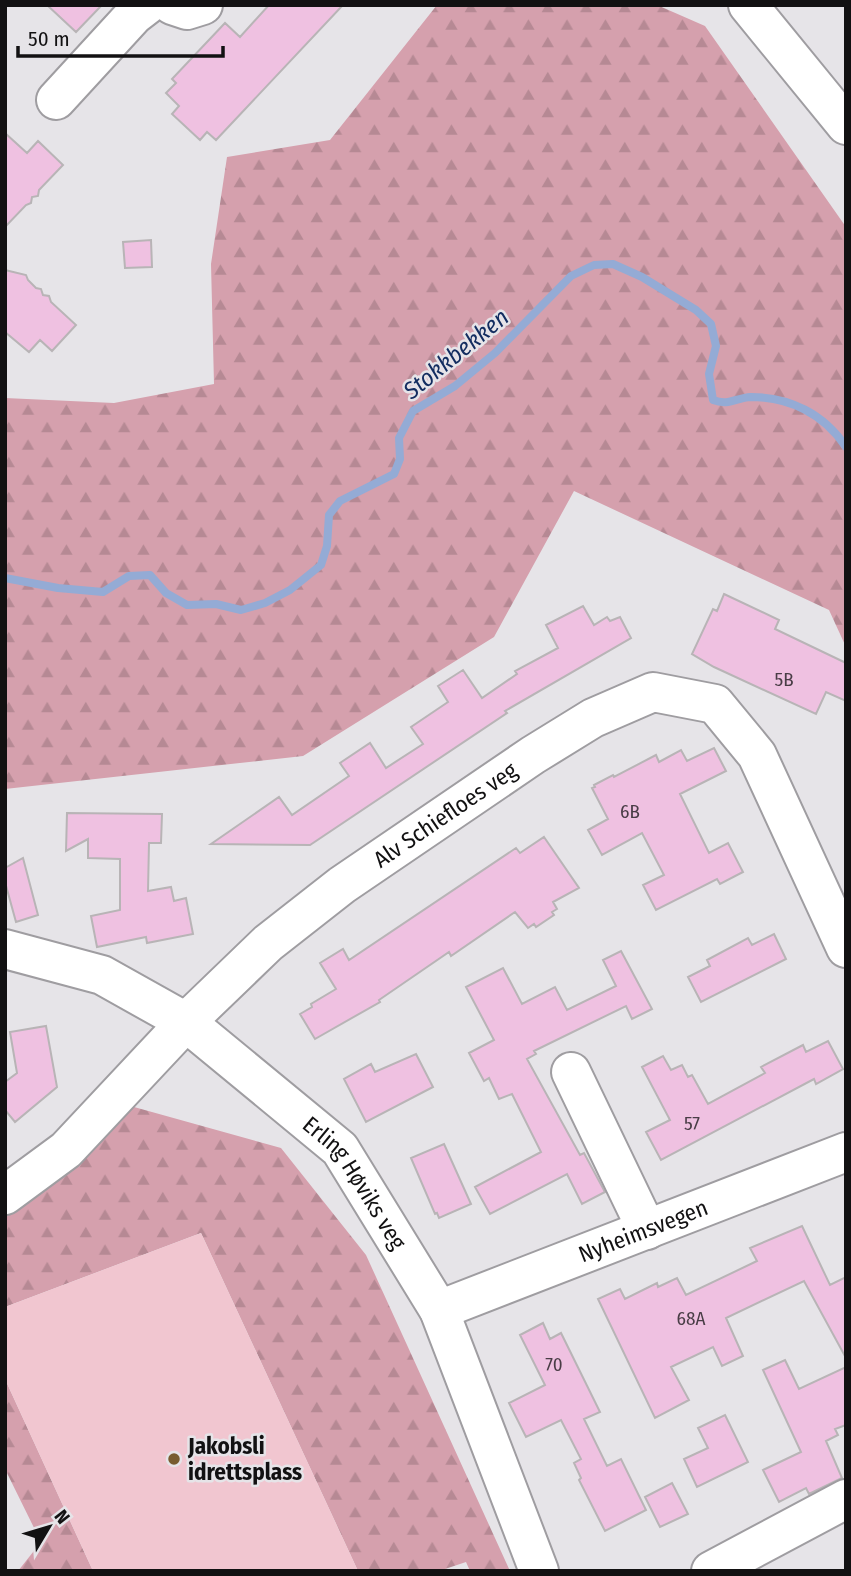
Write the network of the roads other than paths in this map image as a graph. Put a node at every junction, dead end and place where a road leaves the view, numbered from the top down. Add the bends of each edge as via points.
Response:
1 (147, 5) edge
2 (172, 5) edge
3 (203, 5) edge
4 (748, 5) edge
5 (56, 100) dead end
6 (846, 125) edge
7 (846, 948) edge
8 (5, 949) edge
9 (186, 1022) junction
10 (571, 1072) dead end
11 (846, 1152) edge
12 (5, 1195) edge
13 (647, 1230) junction
14 (439, 1310) junction
15 (846, 1499) edge
16 (539, 1571) edge
17 (711, 1571) edge

1 - 5 street
2 - 3 street via 187,10
4 - 6 street
7 - 9 street, Alv Schiefloes veg via 757,755 715,704 653,692 593,718 541,750 342,885 268,943
8 - 9 street, Erling Høviks veg via 102,975
9 - 12 street, Alv Schiefloes veg via 66,1150
9 - 14 street, Erling Høviks veg via 340,1150
10 - 13 street
11 - 13 street, Nyheimsvegen
13 - 14 street, Nyheimsvegen
14 - 16 street, Erling Høviks veg
15 - 17 street

